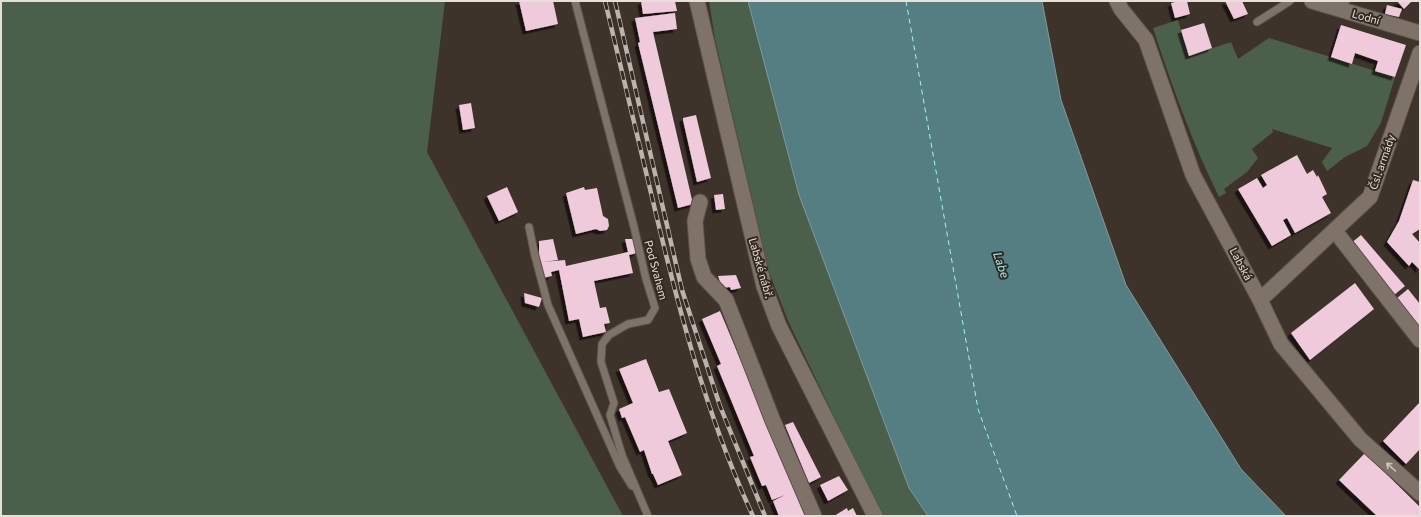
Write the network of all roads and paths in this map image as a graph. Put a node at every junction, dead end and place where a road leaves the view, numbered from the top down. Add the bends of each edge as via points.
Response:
1 (575, 1) edge
2 (697, 1) edge
3 (1117, 1) edge
4 (1290, 1) edge
5 (1312, 1) edge
6 (1344, 5) edge
7 (1257, 22) dead end
8 (1420, 33) edge
9 (1420, 53) edge
10 (700, 202) dead end
11 (529, 228) dead end
12 (1335, 232) junction
13 (1260, 300) junction
14 (1420, 340) edge
15 (1420, 493) edge
16 (647, 513) edge
17 (814, 516) edge
18 (875, 516) edge

1 - 16 lane, Pod Svahem via 655,308 648,320 628,324 609,335 602,344 601,362 614,403 610,415 622,455
2 - 18 street, Labské nábř. via 764,286 779,326
3 - 13 street, Labská via 1121,10 1146,40 1194,175
4 - 7 lane
5 - 6 street, Lodní
6 - 8 street, Lodní
9 - 12 street, Čsl. armády via 1370,197
10 - 17 street via 695,221 698,258 704,277 726,300 773,421
11 - 16 lane, Pod Svahem via 548,305 620,467
12 - 13 street, Čsl. armády
12 - 14 street
15 -> 13 street, Labská via 1360,440 1281,344

